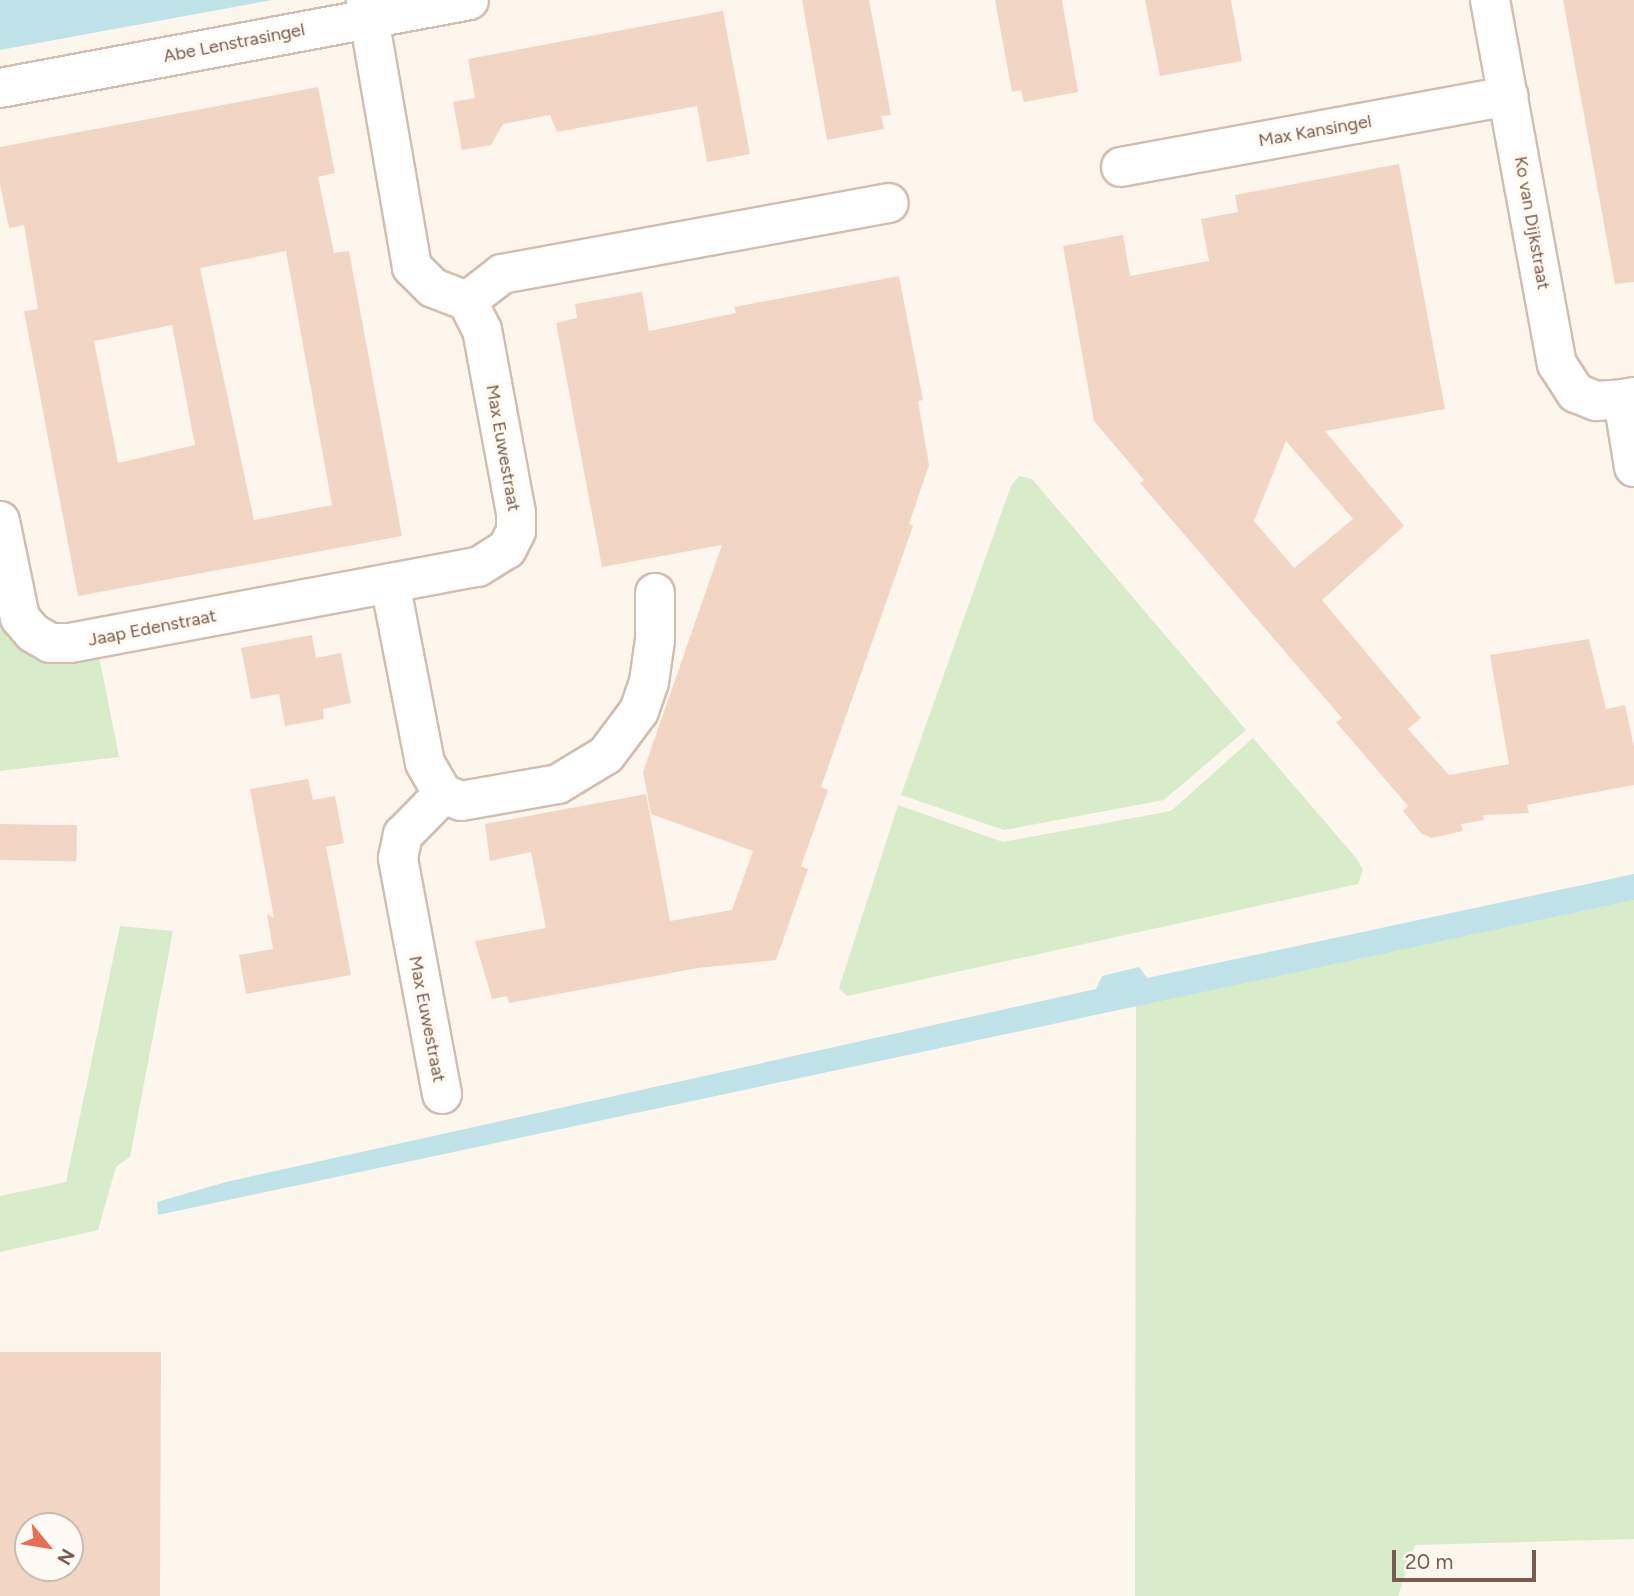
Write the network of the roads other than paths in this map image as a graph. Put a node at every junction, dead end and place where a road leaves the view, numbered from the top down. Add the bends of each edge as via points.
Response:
1 (469, 0) edge
2 (1490, 0) edge
3 (366, 9) edge
4 (0, 88) edge
5 (1509, 96) junction
6 (1121, 167) dead end
7 (889, 203) dead end
8 (467, 301) junction
9 (1628, 398) edge
10 (1634, 467) edge
11 (0, 521) edge
12 (390, 583) junction
13 (654, 593) dead end
14 (443, 794) junction
15 (442, 1094) dead end

1 - 3 street, Abe Lenstrasingel
2 - 5 street, Ko van Dijkstraat
3 - 4 street, Abe Lenstrasingel
3 - 8 street via 412,267 432,288
5 - 6 street, Max Kansingel
5 - 9 street, Ko van Dijkstraat via 1557,364 1576,393 1596,401
7 - 8 street via 502,274
8 - 12 street, Max Euwestraat via 482,330 516,531 507,549 493,561
9 - 10 street
11 - 12 street, Jaap Edenstraat via 20,618 33,634 50,643
12 - 14 street via 425,763
13 - 14 street via 656,640 649,682 639,710 606,755 558,784 479,800 461,801
14 - 15 street, Max Euwestraat via 402,835 398,858

